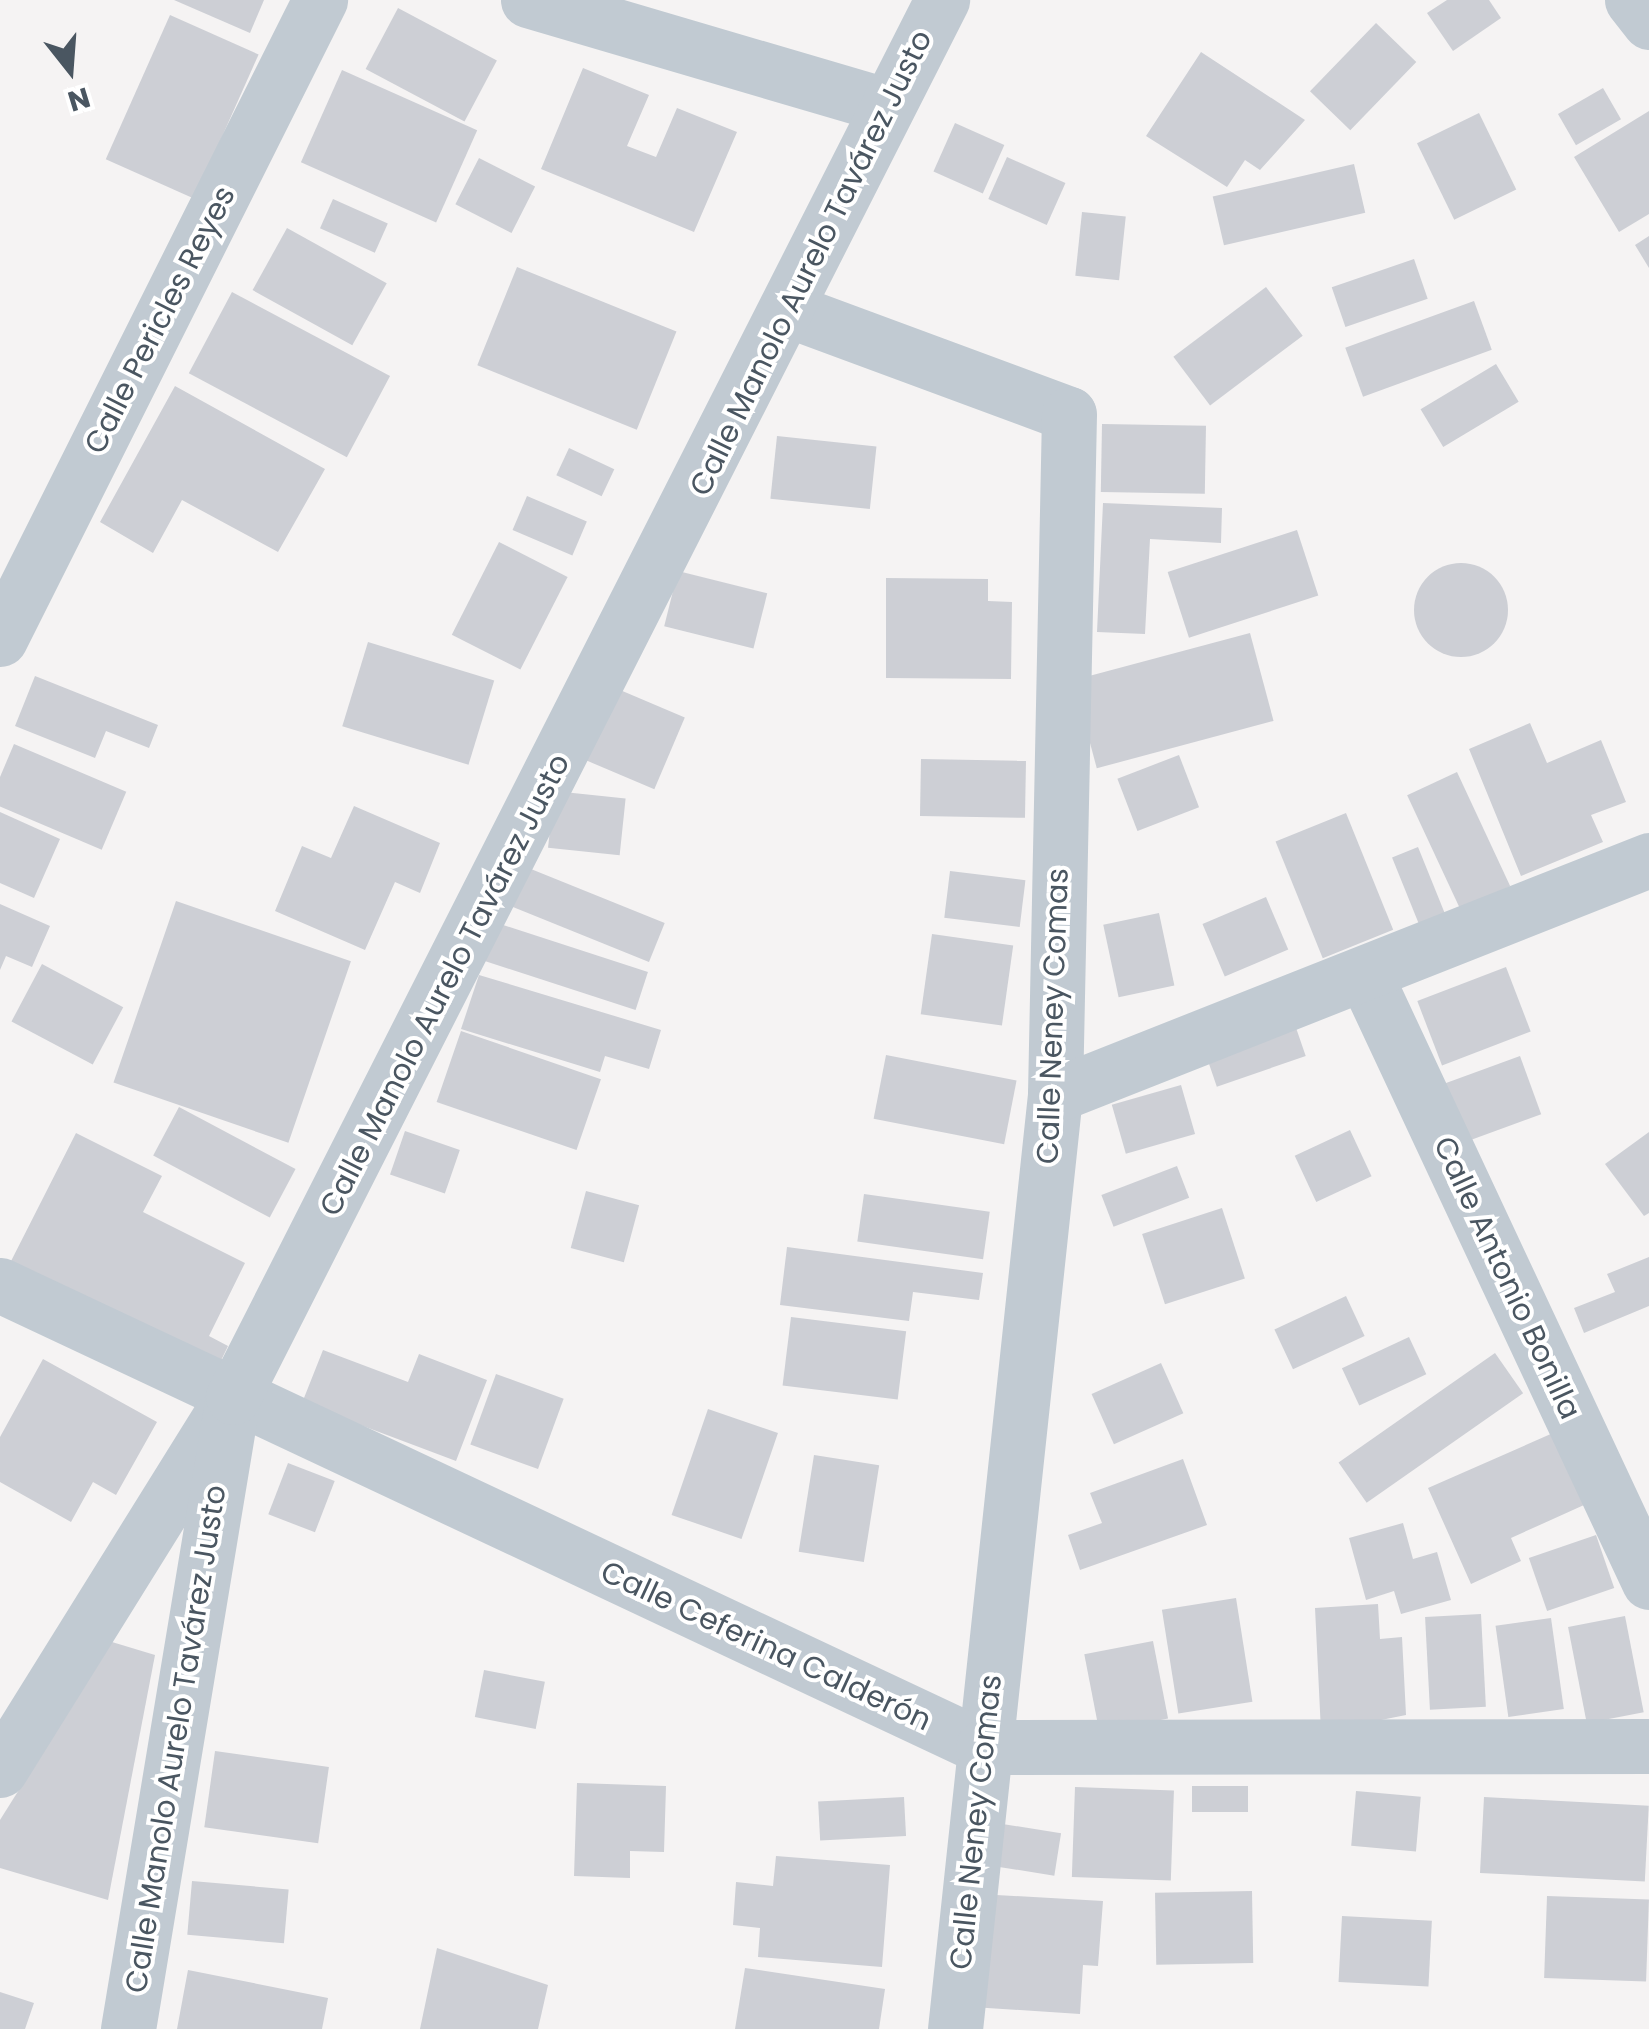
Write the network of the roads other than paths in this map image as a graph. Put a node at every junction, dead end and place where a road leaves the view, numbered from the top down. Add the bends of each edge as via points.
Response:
1 (320, 0) edge
2 (528, 0) edge
3 (942, 0) edge
4 (1632, 0) edge
5 (1649, 22) edge
6 (882, 104) junction
7 (791, 311) junction
8 (0, 639) edge
9 (1649, 860) edge
10 (1365, 975) junction
11 (1055, 1095) junction
12 (0, 1286) edge
13 (233, 1397) junction
14 (1649, 1582) edge
15 (1649, 1746) edge
16 (983, 1747) junction
17 (0, 1770) edge
18 (128, 2029) edge
19 (955, 2029) edge

1 - 8 street, Calle Pericles Reyes
2 - 6 street
3 - 6 street, Calle Manolo Aurelo Tavárez Justo
4 - 5 street
6 - 7 street, Calle Manolo Aurelo Tavárez Justo
7 - 11 street, Calle Neney Comas via 1069,414
7 - 13 street, Calle Manolo Aurelo Tavárez Justo
9 - 10 street
10 - 11 street
10 - 14 street, Calle Antonio Bonilla
11 - 16 street, Calle Neney Comas
12 - 13 street, Calle Ceferina Calderón
13 - 16 street, Calle Ceferina Calderón
13 - 17 street
13 - 18 street, Calle Manolo Aurelo Tavárez Justo
15 - 16 street, Calle Ceferina Calderón
16 - 19 street, Calle Neney Comas

